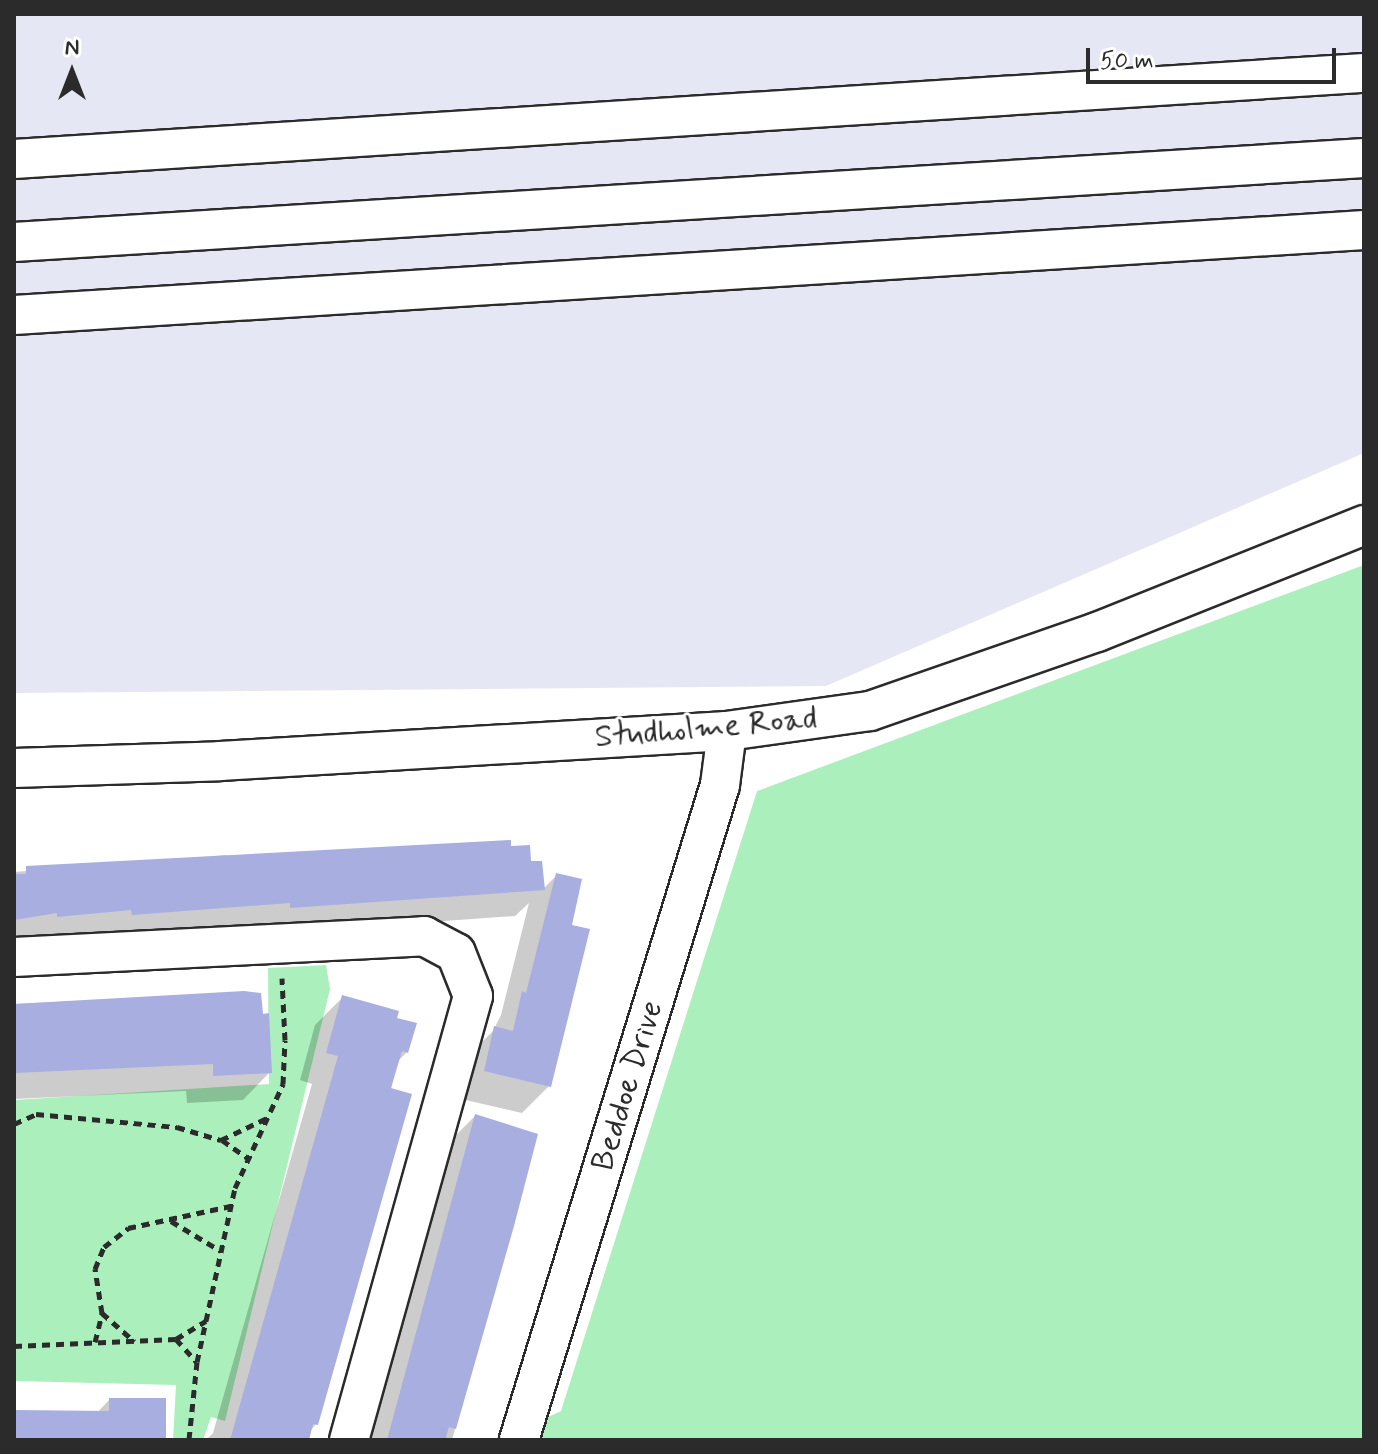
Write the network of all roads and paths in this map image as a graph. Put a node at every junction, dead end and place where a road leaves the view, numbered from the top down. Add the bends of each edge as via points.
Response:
1 (1364, 73) edge
2 (1364, 158) edge
3 (14, 159) edge
4 (1364, 230) edge
5 (14, 242) edge
6 (14, 315) edge
7 (1364, 525) edge
8 (727, 731) junction
9 (14, 768) edge
10 (280, 945) junction
11 (14, 957) edge
12 (268, 1117) junction
13 (14, 1124) edge
14 (221, 1140) junction
15 (248, 1158) junction
16 (231, 1206) junction
17 (171, 1221) junction
18 (221, 1251) junction
19 (102, 1313) junction
20 (206, 1321) junction
21 (176, 1339) junction
22 (134, 1341) junction
23 (95, 1342) junction
24 (14, 1346) edge
25 (197, 1362) junction
26 (189, 1440) edge
27 (349, 1440) edge
28 (519, 1440) edge

1 - 3 street
2 - 5 street
4 - 6 street
7 - 8 street, Studholme Road via 1097,632 870,711
8 - 9 street, Studholme Road
8 - 28 street, Beddoe Drive via 720,785
10 - 11 street
10 - 12 path via 283,1084
10 - 27 street via 424,936 456,953 473,996
12 - 14 path
12 - 15 path
13 - 14 path via 36,1114 177,1127
14 - 15 path
15 - 16 path
16 - 17 path
16 - 18 path
17 - 18 path
17 - 19 path via 128,1228 104,1247 95,1269
18 - 20 path
19 - 22 path
19 - 23 path
20 - 21 path
20 - 25 path
21 - 22 path
21 - 25 path
22 - 23 path
23 - 24 path
25 - 26 path

